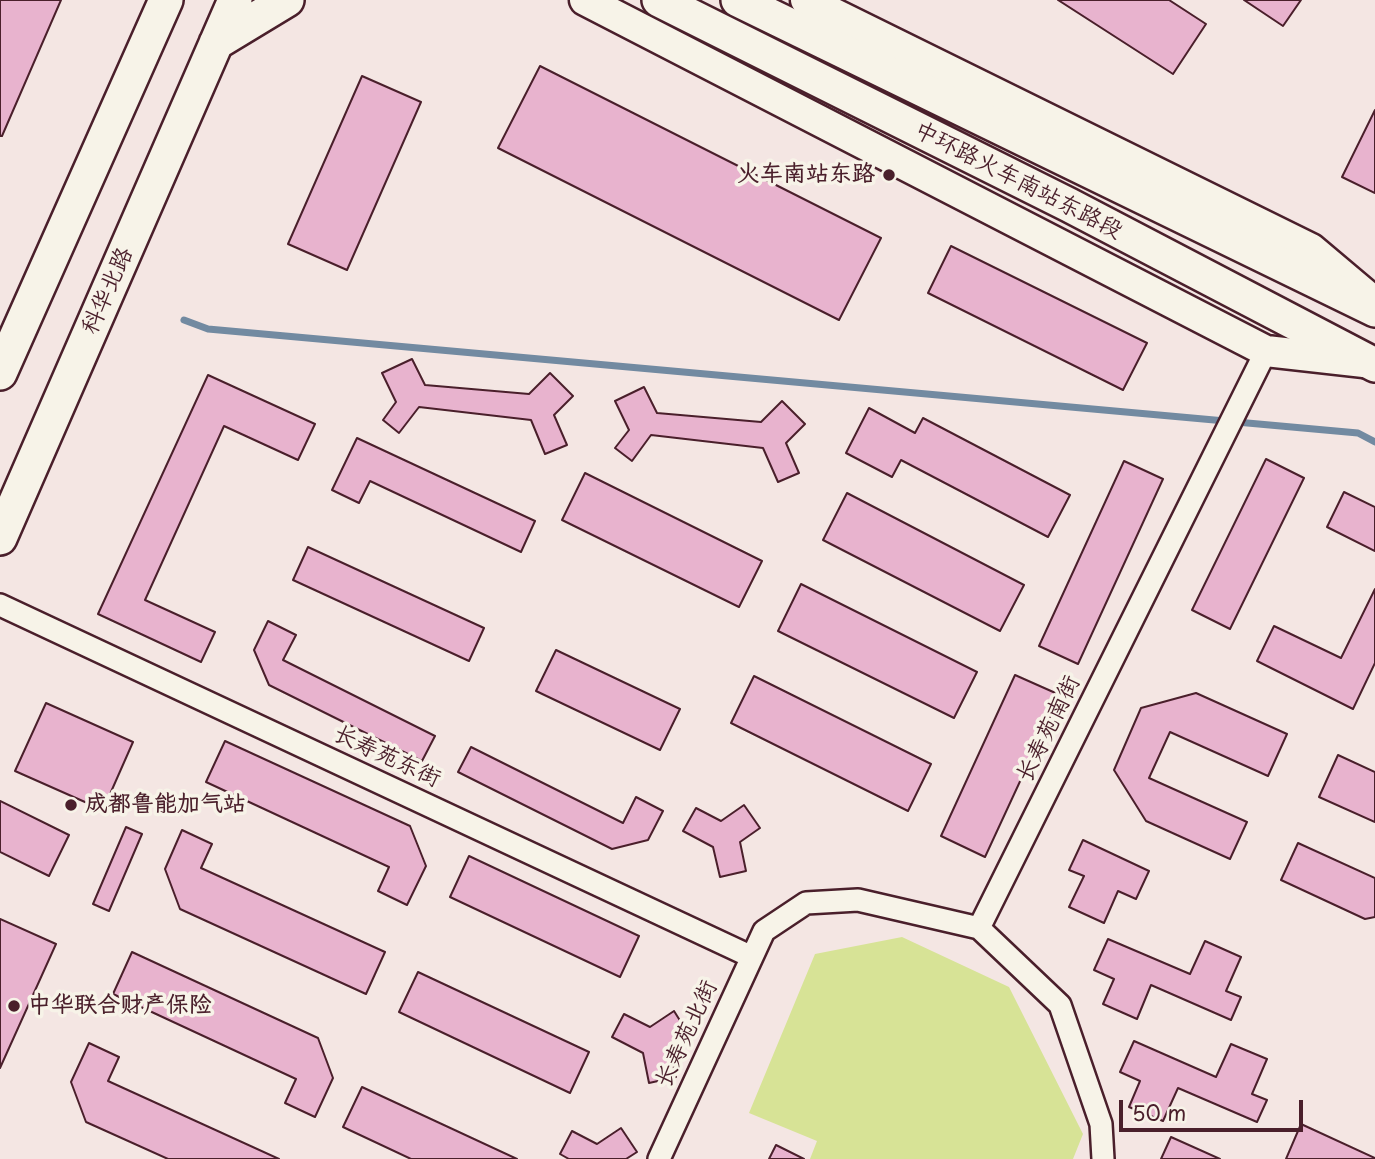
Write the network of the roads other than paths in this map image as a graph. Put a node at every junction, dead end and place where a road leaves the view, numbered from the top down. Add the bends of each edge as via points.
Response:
1 (235, 0) edge
2 (287, 0) edge
3 (585, 0) edge
4 (659, 0) edge
5 (738, 0) edge
6 (806, 0) edge
7 (159, 5) edge
8 (216, 43) junction
9 (1375, 303) edge
10 (1375, 310) edge
11 (1266, 351) junction
12 (1372, 364) edge
13 (0, 373) edge
14 (0, 538) edge
15 (0, 605) edge
16 (979, 928) junction
17 (752, 957) junction
18 (659, 1159) edge
19 (1103, 1159) edge

1 - 8 main road, 科华北路
2 - 8 main road
3 - 11 main road
4 - 12 main road, 中环路火车南站东路段 via 1069,205
5 - 10 main road, 中环路火车南站东路段
6 - 9 main road via 1311,249
7 - 13 main road
8 - 14 main road, 科华北路
11 - 12 main road
11 - 16 street, 长寿苑南街
15 - 17 street, 长寿苑东街
16 - 17 street, 长寿苑北街 via 858,900 806,903 764,930
16 - 19 street via 1060,1005 1101,1124
17 - 18 street, 长寿苑北街

